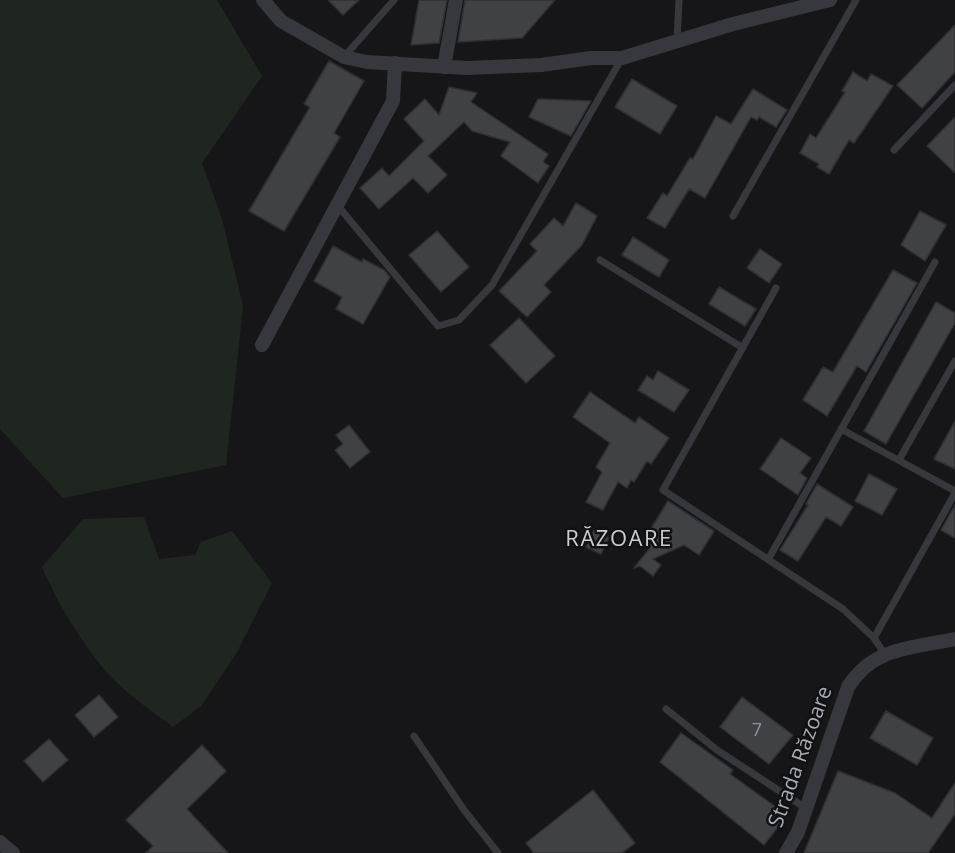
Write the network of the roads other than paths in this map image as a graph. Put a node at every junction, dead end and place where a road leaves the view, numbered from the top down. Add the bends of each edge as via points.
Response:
1 (263, 0) edge
2 (394, 0) edge
3 (456, 0) edge
4 (679, 0) edge
5 (830, 0) edge
6 (856, 0) edge
7 (810, 2) edge
8 (676, 41) junction
9 (344, 57) junction
10 (622, 58) junction
11 (395, 63) junction
12 (444, 66) junction
13 (955, 85) edge
14 (894, 150) dead end
15 (338, 206) junction
16 (733, 216) dead end
17 (600, 260) dead end
18 (934, 262) dead end
19 (776, 288) dead end
20 (262, 345) dead end
21 (743, 348) junction
22 (955, 361) edge
23 (841, 429) junction
24 (899, 460) junction
25 (955, 492) edge
26 (769, 558) junction
27 (874, 638) junction
28 (955, 639) edge
29 (884, 653) junction
30 (666, 709) dead end
31 (414, 736) dead end
32 (807, 809) junction
33 (0, 842) edge
34 (13, 853) edge
35 (498, 853) edge
36 (786, 853) edge

1 - 9 street via 281,21
2 - 9 lane
3 - 12 street
4 - 8 lane
5 - 7 street
6 - 16 lane
7 - 8 street
8 - 10 street
9 - 11 street
10 - 12 street via 504,68
10 - 15 lane via 492,285 459,320 438,326
11 - 12 street
11 - 15 street via 393,101
13 - 14 lane
15 - 20 street
17 - 21 lane
18 - 23 lane
19 - 21 lane
21 - 26 lane via 663,490
22 - 24 lane
23 - 24 lane
23 - 26 lane
24 - 25 lane
25 - 27 lane
26 - 27 lane via 843,609
27 - 29 lane
28 - 29 street, Strada Răzoare
29 - 32 street, Strada Răzoare via 868,662 848,687
30 - 32 lane via 717,750
31 - 35 lane
32 - 36 street, Strada Răzoare
33 - 34 street

